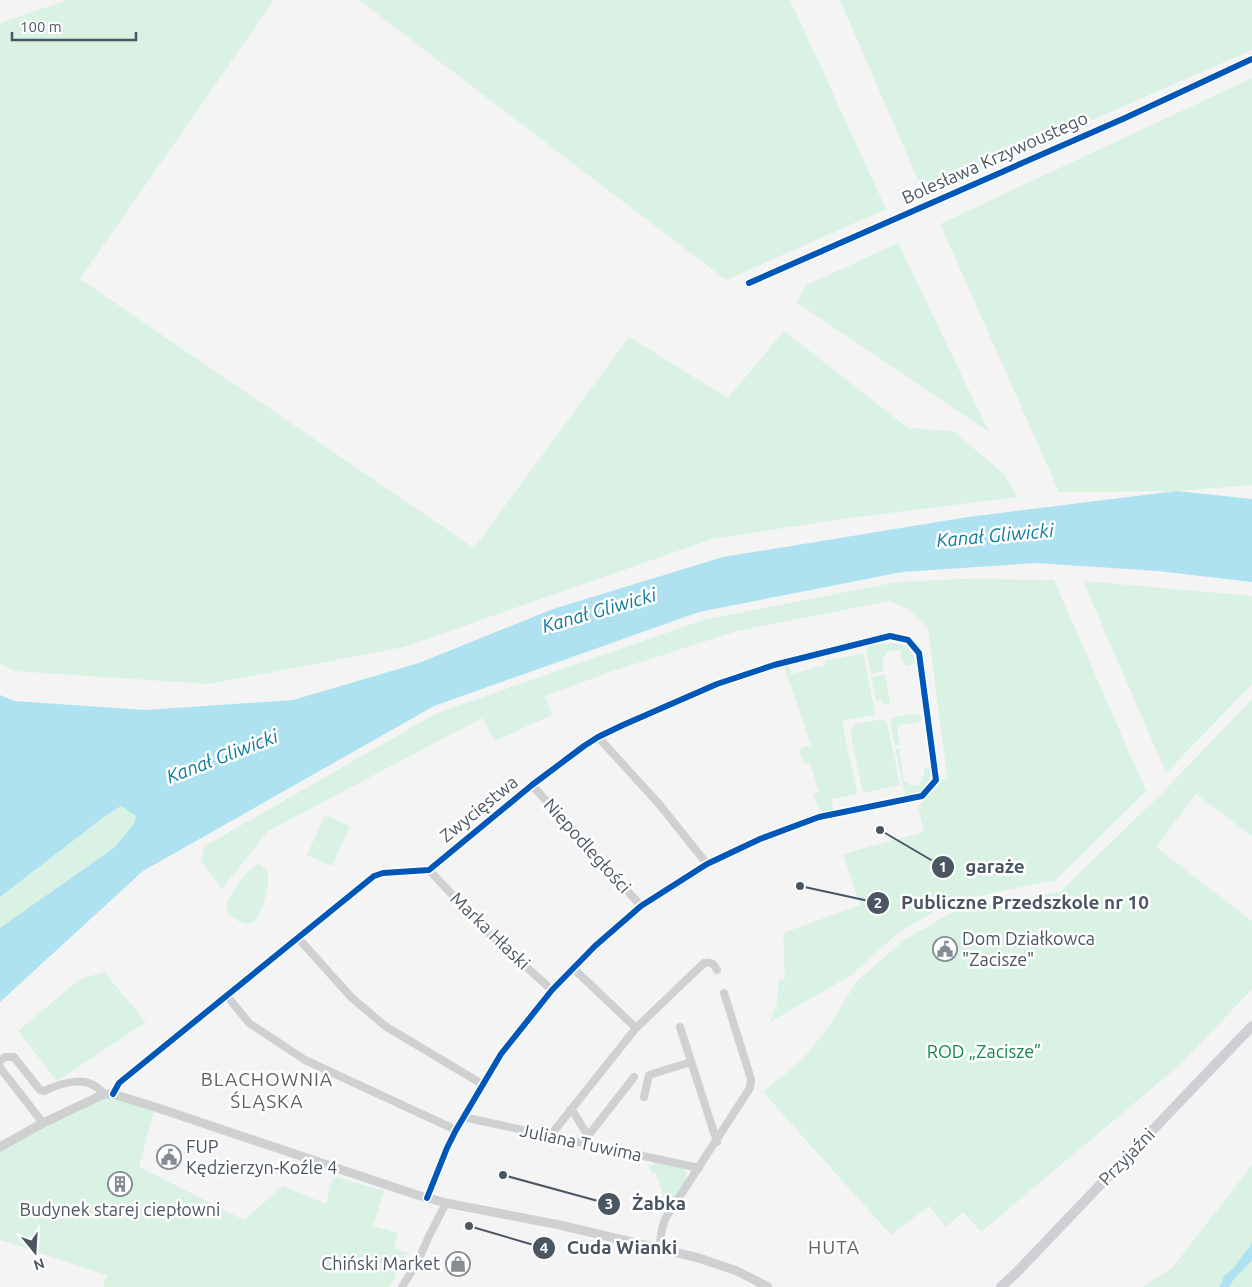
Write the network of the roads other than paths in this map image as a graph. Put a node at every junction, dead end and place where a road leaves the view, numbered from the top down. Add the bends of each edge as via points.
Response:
1 (1252, 59) edge
2 (749, 283) dead end
3 (598, 737) junction
4 (532, 786) junction
5 (707, 864) junction
6 (429, 870) junction
7 (641, 906) junction
8 (298, 938) junction
9 (574, 969) junction
10 (716, 970) dead end
11 (552, 990) junction
12 (724, 994) dead end
13 (226, 996) junction
14 (1252, 1026) edge
15 (680, 1027) dead end
16 (636, 1028) junction
17 (0, 1062) edge
18 (691, 1062) junction
19 (0, 1067) edge
20 (634, 1077) dead end
21 (482, 1084) junction
22 (109, 1094) junction
23 (644, 1097) dead end
24 (570, 1110) junction
25 (463, 1117) junction
26 (43, 1123) junction
27 (456, 1130) junction
28 (550, 1136) junction
29 (588, 1140) junction
30 (716, 1142) junction
31 (0, 1148) edge
32 (699, 1168) junction
33 (427, 1198) junction
34 (446, 1203) junction
35 (659, 1248) junction
36 (402, 1287) edge
37 (768, 1287) edge
38 (1001, 1287) edge

1 - 2 street, Bolesława Krzywoustego
3 - 4 street, Zwycięstwa
3 - 5 street
3 - 5 street, Zwycięstwa via 709,688 782,663 890,636 908,640 919,653 936,780 922,796 819,817 760,839
4 - 6 street, Zwycięstwa
4 - 7 street, Niepodległości
5 - 7 street
6 - 8 street via 374,876
6 - 11 street, Marka Hłaski via 490,935
7 - 9 street
8 - 13 street
8 - 21 street via 352,998 385,1026
9 - 11 street
9 - 16 street
10 - 16 street via 712,963 704,963
11 - 21 street via 501,1054
12 - 30 street via 751,1079 750,1088
13 - 22 street
13 - 27 street via 249,1023 306,1060
14 - 38 main road, Przyjaźni
15 - 18 street
16 - 24 street
17 - 22 street via 5,1057 14,1056 40,1090 70,1082 85,1082
18 - 23 street via 649,1075
18 - 30 street
19 - 26 street
20 - 29 street
21 - 25 street
22 - 26 street
22 - 33 street
24 - 28 street
24 - 29 street
25 - 27 street
25 - 28 street, Juliana Tuwima
26 - 31 street
27 - 33 street
28 - 29 street, Juliana Tuwima
29 - 32 street, Juliana Tuwima
30 - 32 street
32 - 35 street via 665,1220
33 - 34 street
34 - 35 street
34 - 36 street
35 - 37 street via 737,1271

